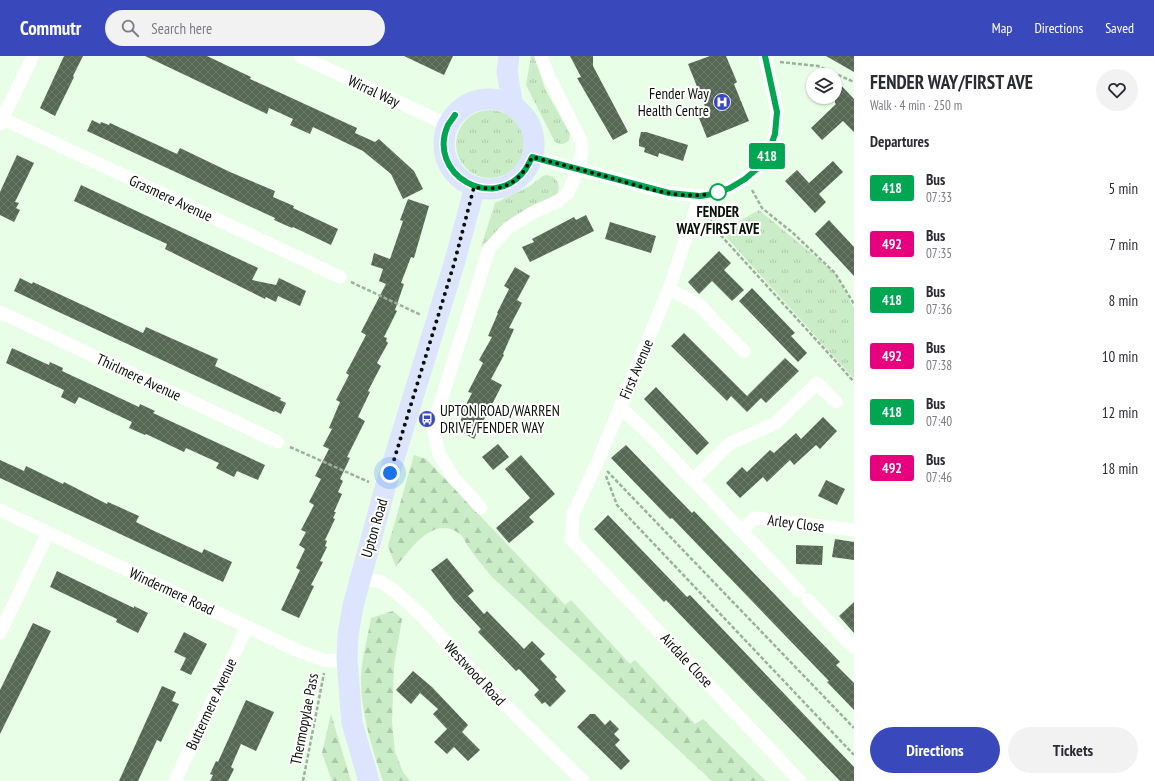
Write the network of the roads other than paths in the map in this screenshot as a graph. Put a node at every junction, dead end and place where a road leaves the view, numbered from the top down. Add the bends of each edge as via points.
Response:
1 (33, 56) edge
2 (300, 56) edge
3 (541, 56) edge
4 (765, 58) edge
5 (508, 64) edge
6 (487, 99) junction
7 (513, 106) junction
8 (1, 122) edge
9 (448, 125) junction
10 (532, 157) junction
11 (578, 169) junction
12 (474, 187) junction
13 (700, 196) junction
14 (340, 277) road end
15 (669, 289) junction
16 (0, 312) edge
17 (744, 351) dead end
18 (836, 402) dead end
19 (620, 407) junction
20 (278, 442) road end
21 (693, 480) junction
22 (481, 508) dead end
23 (0, 510) edge
24 (742, 530) junction
25 (854, 530) edge
26 (48, 533) junction
27 (572, 540) joint
28 (360, 578) junction
29 (799, 590) dead end
30 (808, 600) dead end
31 (247, 627) junction
32 (0, 633) edge
33 (854, 648) edge
34 (347, 659) junction
35 (175, 781) edge
36 (369, 781) edge
37 (584, 781) edge
38 (800, 781) edge

1 - 8 street
2 - 9 street, Wirral Way
3 - 11 street via 581,141 582,152
4 - 13 street via 777,112 775,134 768,154 758,168 745,179 730,188
5 - 6 main road
5 - 7 main road
6 - 7 main road
6 - 9 main road via 464,107
7 - 10 main road via 524,116 531,128 534,142
8 - 14 street, Grasmere Avenue
9 - 12 main road via 444,140 445,155 451,169 461,180
10 - 11 street
10 - 12 main road via 526,170 510,184 489,189
11 - 13 street via 669,193
11 - 22 street via 568,193 508,228 489,249 433,426 439,454 453,477
12 - 28 main road, Upton Road via 454,264
13 - 15 street, First Avenue
15 - 17 street via 701,306
15 - 19 street, First Avenue
16 - 20 street, Thirlmere Avenue
18 - 21 street via 817,383 776,422 729,444
19 - 21 street
19 - 27 street, First Avenue via 573,514
21 - 24 street
23 - 26 street, Windermere Road
24 - 25 street, Arley Close via 755,518
24 - 29 street
26 - 31 street, Windermere Road
26 - 32 street
27 - 38 street, Airdale Close
28 - 34 main road, Upton Road via 352,606
28 - 37 street, Westwood Road via 382,582 398,594 422,616 485,685
30 - 33 street
31 - 34 street, Windermere Road via 326,661
31 - 35 street, Buttermere Avenue
34 - 36 main road, Upton Road via 352,723

